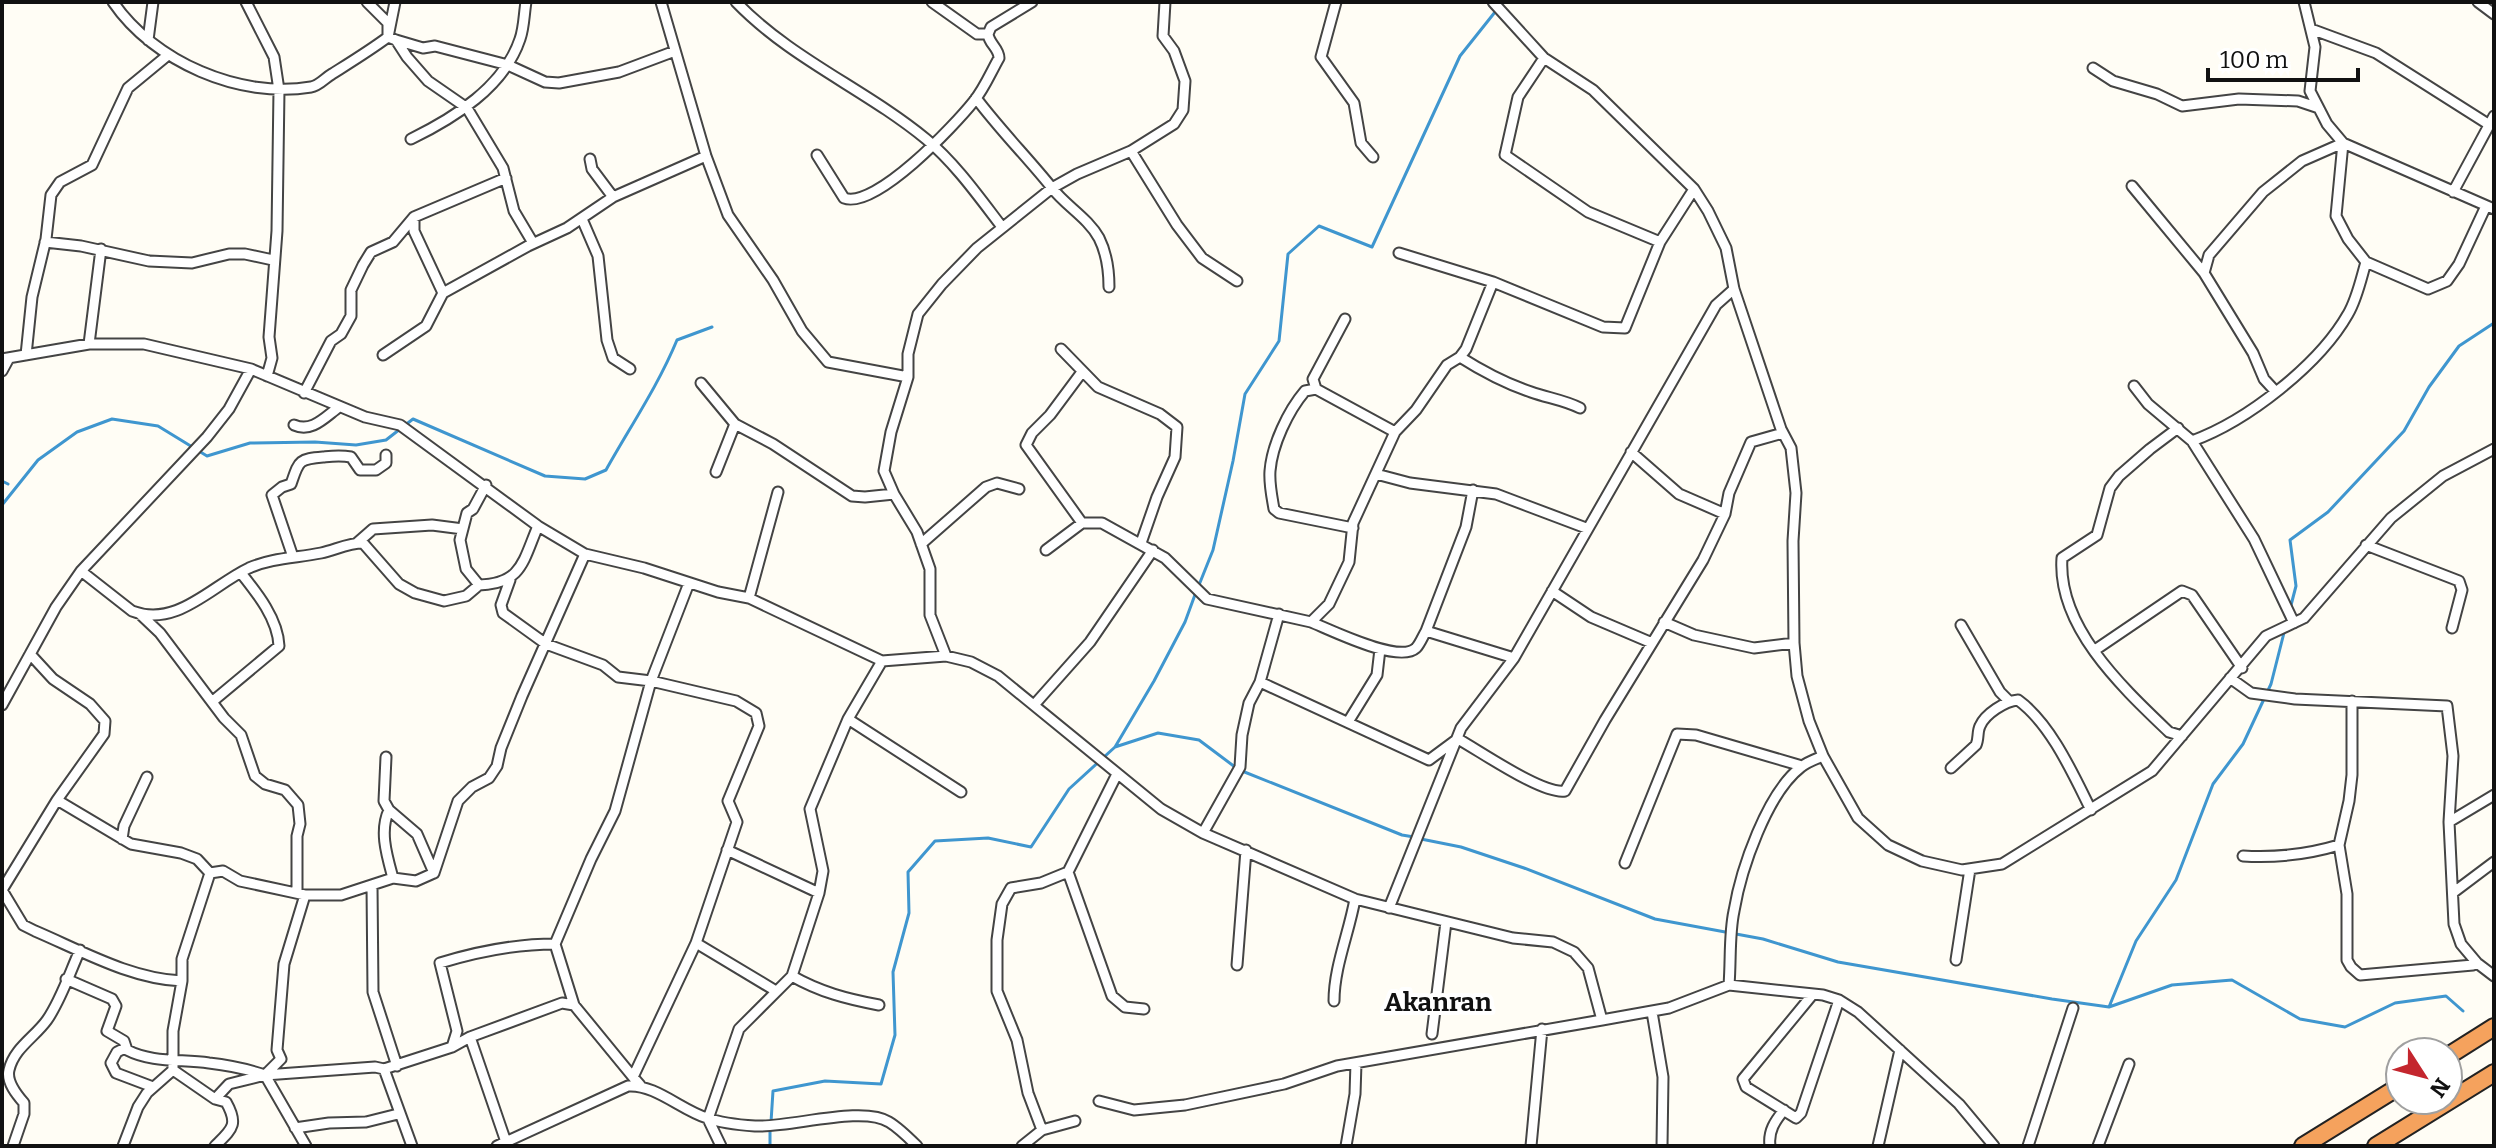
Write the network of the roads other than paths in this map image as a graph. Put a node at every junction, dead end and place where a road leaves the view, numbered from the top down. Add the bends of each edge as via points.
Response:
1 (113, 2) edge
2 (153, 2) edge
3 (246, 2) edge
4 (367, 2) edge
5 (395, 2) edge
6 (526, 2) edge
7 (661, 2) edge
8 (736, 2) edge
9 (932, 2) edge
10 (1032, 2) edge
11 (1165, 2) edge
12 (1336, 2) edge
13 (1493, 2) edge
14 (2304, 2) edge
15 (2478, 2) edge
16 (2494, 14) edge
17 (2311, 29) junction
18 (988, 34) junction
19 (392, 38) junction
20 (148, 40) junction
21 (675, 51) junction
22 (168, 55) junction
23 (1544, 58) junction
24 (508, 65) junction
25 (2093, 68) dead end
26 (279, 90) junction
27 (976, 98) junction
28 (2316, 107) junction
29 (467, 108) junction
30 (2491, 120) edge
31 (411, 139) dead end
32 (2343, 143) junction
33 (933, 146) junction
34 (1131, 151) junction
35 (817, 155) dead end
36 (706, 156) junction
37 (1373, 157) dead end
38 (590, 159) dead end
39 (506, 178) junction
40 (2132, 186) dead end
41 (1052, 188) junction
42 (1694, 189) junction
43 (2453, 192) junction
44 (613, 197) junction
45 (2490, 208) edge
46 (414, 217) junction
47 (582, 219) junction
48 (1002, 227) junction
49 (45, 242) junction
50 (1660, 242) junction
51 (533, 243) junction
52 (101, 249) junction
53 (1399, 253) dead end
54 (273, 260) junction
55 (2366, 262) junction
56 (2204, 273) junction
57 (1237, 281) dead end
58 (1493, 282) junction
59 (1109, 287) dead end
60 (1734, 289) junction
61 (443, 293) junction
62 (1345, 319) dead end
63 (89, 344) junction
64 (1061, 349) dead end
65 (26, 355) junction
66 (383, 355) dead end
67 (1460, 357) junction
68 (6, 358) edge
69 (251, 369) junction
70 (630, 369) dead end
71 (2, 371) edge
72 (1082, 372) junction
73 (267, 376) junction
74 (908, 377) junction
75 (2264, 379) junction
76 (701, 383) dead end
77 (2134, 386) dead end
78 (1316, 389) junction
79 (2276, 392) junction
80 (304, 393) junction
81 (2263, 400) junction
82 (339, 407) junction
83 (1580, 408) dead end
84 (735, 424) junction
85 (294, 425) dead end
86 (2178, 428) junction
87 (1395, 432) junction
88 (1783, 433) junction
89 (2192, 441) junction
90 (1631, 452) junction
91 (2493, 452) edge
92 (386, 455) dead end
93 (716, 472) dead end
94 (1376, 474) junction
95 (486, 485) junction
96 (1019, 489) dead end
97 (1473, 490) junction
98 (778, 492) dead end
99 (894, 494) junction
100 (1725, 514) junction
101 (1082, 523) junction
102 (538, 526) junction
103 (1353, 528) junction
104 (1586, 528) junction
105 (463, 529) junction
106 (357, 543) junction
107 (1141, 543) junction
108 (921, 544) junction
109 (2366, 545) junction
110 (1046, 550) dead end
111 (1153, 550) junction
112 (585, 554) junction
113 (293, 557) junction
114 (81, 571) junction
115 (241, 573) junction
116 (510, 580) junction
117 (689, 583) junction
118 (479, 585) junction
119 (1552, 591) junction
120 (749, 598) junction
121 (140, 614) junction
122 (1279, 614) junction
123 (1311, 622) junction
124 (1664, 622) junction
125 (2294, 623) junction
126 (1961, 625) dead end
127 (2452, 628) dead end
128 (1426, 631) junction
129 (1652, 643) junction
130 (1794, 643) junction
131 (546, 644) junction
132 (1380, 649) junction
133 (2095, 650) junction
134 (30, 654) junction
135 (946, 656) junction
136 (1514, 658) junction
137 (882, 661) junction
138 (2242, 668) junction
139 (2230, 678) junction
140 (651, 681) junction
141 (1260, 682) junction
142 (213, 701) junction
143 (2009, 701) junction
144 (2352, 701) junction
145 (2, 705) edge
146 (1034, 705) junction
147 (848, 719) junction
148 (1348, 722) junction
149 (2182, 736) junction
150 (1458, 739) junction
151 (1823, 756) junction
152 (386, 757) dead end
153 (1802, 766) junction
154 (1951, 768) dead end
155 (1117, 774) junction
156 (147, 777) dead end
157 (961, 792) dead end
158 (2494, 795) edge
159 (57, 800) junction
160 (389, 810) junction
161 (2091, 810) junction
162 (2449, 822) junction
163 (1203, 833) junction
164 (122, 839) junction
165 (2339, 845) junction
166 (727, 850) junction
167 (1246, 850) junction
168 (2243, 856) dead end
169 (2494, 862) edge
170 (1625, 863) dead end
171 (1970, 869) junction
172 (1068, 872) junction
173 (210, 873) junction
174 (434, 873) junction
175 (393, 878) junction
176 (372, 885) junction
177 (2, 890) edge
178 (2454, 892) junction
179 (819, 893) junction
180 (301, 894) junction
181 (1355, 899) junction
182 (1389, 908) junction
183 (1446, 922) junction
184 (696, 943) junction
185 (555, 944) junction
186 (80, 950) junction
187 (1956, 960) dead end
188 (2477, 963) junction
189 (1237, 965) dead end
190 (792, 976) junction
191 (2494, 976) edge
192 (66, 979) junction
193 (182, 981) junction
194 (1729, 985) junction
195 (776, 991) junction
196 (1813, 994) junction
197 (1839, 1000) junction
198 (1334, 1001) dead end
199 (574, 1005) junction
200 (879, 1005) dead end
201 (2073, 1008) dead end
202 (1144, 1009) dead end
203 (1652, 1012) junction
204 (1602, 1020) junction
205 (2494, 1027) edge
206 (1542, 1029) junction
207 (1432, 1034) dead end
208 (470, 1037) junction
209 (2464, 1046) edge
210 (452, 1047) junction
211 (125, 1048) junction
212 (1900, 1050) junction
213 (1356, 1063) junction
214 (2129, 1064) dead end
215 (173, 1065) junction
216 (397, 1066) junction
217 (5, 1068) edge
218 (384, 1069) junction
219 (2494, 1073) edge
220 (265, 1075) junction
221 (636, 1081) junction
222 (153, 1087) junction
223 (2384, 1096) edge
224 (215, 1099) junction
225 (1099, 1101) dead end
226 (1784, 1110) junction
227 (398, 1114) junction
228 (708, 1119) junction
229 (1075, 1121) dead end
230 (295, 1128) junction
231 (1042, 1130) junction
232 (502, 1144) edge
233 (13, 1146) edge
234 (123, 1146) edge
235 (215, 1146) edge
236 (306, 1146) edge
237 (412, 1146) edge
238 (721, 1146) edge
239 (917, 1146) edge
240 (1022, 1146) edge
241 (1346, 1146) edge
242 (1531, 1146) edge
243 (1662, 1146) edge
244 (1770, 1146) edge
245 (1878, 1146) edge
246 (1994, 1146) edge
247 (2028, 1146) edge
248 (2098, 1146) edge
249 (2303, 1146) edge
250 (2376, 1146) edge

1 - 20 street
2 - 20 street
3 - 26 street via 274,57
4 - 19 street via 388,23
5 - 19 street
6 - 24 street via 520,38
7 - 21 street
8 - 33 street via 784,45
9 - 18 street via 977,34
10 - 18 street
11 - 34 street via 1163,36 1185,81 1183,110 1174,124
12 - 37 street via 1321,57 1354,103 1361,143
13 - 23 street
14 - 17 street
15 - 16 street
17 - 28 street via 2315,47 2310,91
17 - 30 street via 2376,53
18 - 27 street via 999,58
19 - 24 street
19 - 26 street via 314,87
19 - 29 street via 428,81
20 - 22 street
21 - 24 street via 619,72 559,83
21 - 36 street
22 - 26 street via 219,79
22 - 49 street via 128,88 92,165 60,182 51,195
23 - 42 street via 1593,90
23 - 50 street via 1518,97 1505,155 1588,212
24 - 29 street
25 - 28 street via 2113,81 2182,106 2239,99 2298,101
26 - 54 street
27 - 33 street
27 - 41 street
28 - 32 street
29 - 31 street
29 - 39 street
30 - 43 street
32 - 43 street
32 - 55 street via 2336,216
32 - 56 street via 2302,161 2263,192 2209,255
33 - 35 street via 874,192 853,200 844,198
33 - 48 street
34 - 41 street
34 - 57 street via 1202,258
36 - 44 street
36 - 74 street via 728,215 802,331 828,362
38 - 44 street
39 - 46 street
39 - 51 street via 514,211
40 - 56 street
41 - 48 street
41 - 59 street via 1099,239
42 - 50 street
42 - 60 street via 1726,248
43 - 45 street
44 - 47 street
45 - 55 street via 2447,281 2428,289
46 - 61 street via 414,231
46 - 80 street via 393,242 371,252 351,290 351,316 331,341
47 - 51 street
47 - 70 street via 598,256 607,340 613,358
48 - 74 street via 918,314
49 - 52 street
49 - 65 street
50 - 58 street via 1625,328 1603,327
51 - 61 street
52 - 54 street via 149,261 192,263 229,254
52 - 63 street
53 - 58 street
54 - 73 street via 272,358
55 - 79 street via 2348,314 2305,369
56 - 75 street
58 - 67 street
60 - 88 street
60 - 90 street via 1716,305
61 - 66 street via 426,326
62 - 78 street via 1313,379
63 - 65 street
63 - 69 street via 144,344
64 - 72 street
65 - 68 street
67 - 83 street via 1528,391
67 - 87 street via 1447,365
68 - 71 street
69 - 73 street
69 - 114 street via 207,437
72 - 101 street via 1026,445
72 - 107 street via 1098,387 1177,427 1175,457
73 - 80 street
74 - 99 street via 884,471
75 - 79 street
75 - 81 street
76 - 84 street
77 - 86 street
78 - 87 street
78 - 103 street via 1305,391 1293,404 1274,453 1274,509
79 - 81 street
80 - 82 street
81 - 89 street
82 - 85 street via 312,426
82 - 95 street via 404,428
84 - 93 street
84 - 99 street via 852,496
86 - 89 street
86 - 133 street via 2119,476 2110,488 2097,535 2062,558 2071,611
87 - 94 street
88 - 100 street via 1751,442
88 - 130 street via 1791,448 1796,493
89 - 125 street via 2254,539
90 - 100 street via 1679,494
90 - 104 street
91 - 109 street via 2443,476
92 - 113 street via 386,463 376,470 360,470 351,457 334,454 305,458 296,466 291,484 272,495
94 - 97 street
94 - 103 street
95 - 102 street
95 - 105 street
96 - 108 street via 997,483 986,487
97 - 104 street
97 - 128 street via 1466,527
98 - 120 street
99 - 108 street
100 - 124 street
101 - 107 street via 1102,523
101 - 110 street
102 - 112 street
102 - 116 street
103 - 123 street via 1349,562 1329,604
104 - 119 street
105 - 106 street via 373,529
105 - 118 street via 466,569
106 - 113 street
106 - 118 street via 415,593 444,601 466,596
107 - 111 street
108 - 135 street via 930,569 930,615
109 - 125 street
109 - 127 street via 2459,581 2462,590
111 - 122 street via 1207,599
111 - 146 street via 1090,642
112 - 117 street
112 - 131 street
113 - 115 street
114 - 121 street
114 - 134 street
115 - 121 street via 181,609
115 - 142 street via 259,596 279,646
116 - 118 street
116 - 131 street via 503,613
117 - 120 street
117 - 140 street
119 - 129 street via 1591,617
119 - 136 street
120 - 137 street
121 - 142 street
122 - 123 street
122 - 141 street
123 - 132 street
124 - 129 street
124 - 130 street via 1694,635 1754,648
125 - 138 street via 2266,636
126 - 143 street
128 - 132 street via 1415,649 1405,653
128 - 136 street
129 - 150 street via 1565,791 1531,782
130 - 151 street via 1801,691
131 - 140 street via 603,665 618,677
131 - 174 street via 497,766 458,801
132 - 148 street via 1377,675
133 - 138 street via 2182,591 2192,595
133 - 149 street via 2122,686 2169,732
134 - 145 street
134 - 159 street via 105,721 104,734
135 - 137 street
135 - 146 street via 998,676
136 - 150 street
137 - 147 street
138 - 139 street
139 - 144 street via 2251,693
139 - 149 street
140 - 166 street via 736,701 756,713 759,726 728,801 737,822
140 - 185 street via 615,811
141 - 148 street
141 - 163 street via 1249,703 1240,767
142 - 180 street via 241,735 255,776 285,790 298,805
143 - 154 street via 1986,718 1978,728 1976,745
143 - 161 street via 2024,704 2051,738
144 - 162 street via 2447,706 2453,756
144 - 165 street via 2352,775
146 - 155 street
147 - 157 street
147 - 179 street via 810,809 823,871
148 - 150 street via 1429,760
149 - 161 street via 2152,771
150 - 182 street
151 - 153 street
151 - 171 street via 1858,818 1888,845 1922,861
152 - 160 street via 384,801
153 - 170 street via 1677,734
153 - 194 street via 1772,804 1753,845 1734,911
155 - 163 street
155 - 172 street
156 - 164 street
158 - 162 street
159 - 164 street
159 - 177 street
160 - 174 street via 417,834
160 - 175 street via 384,840
161 - 171 street via 2002,864
162 - 178 street
163 - 167 street
164 - 173 street via 197,859
165 - 168 street via 2281,858
165 - 188 street via 2347,894 2347,960 2360,975
166 - 179 street
166 - 184 street
167 - 181 street
167 - 189 street
169 - 178 street
171 - 187 street
172 - 202 street via 1112,996 1125,1007
172 - 231 street via 1011,888 1002,904 997,940 997,991
173 - 180 street via 223,871 240,881
173 - 193 street via 182,959
174 - 175 street via 416,881
175 - 176 street
176 - 180 street via 341,895
176 - 216 street via 373,992
177 - 186 street via 23,925
178 - 188 street via 2454,924 2461,944
179 - 190 street
180 - 220 street via 284,964 277,1050 281,1059
181 - 182 street
181 - 198 street via 1334,981
182 - 183 street
183 - 204 street via 1553,942 1574,952 1588,968
183 - 207 street
184 - 195 street
184 - 221 street
185 - 199 street
185 - 210 street via 479,951 440,963 457,1031
186 - 192 street
186 - 193 street via 159,980
188 - 191 street
190 - 195 street
190 - 200 street via 841,998
192 - 211 street via 112,999 116,1006 107,1031 124,1041
192 - 217 street via 48,1019
193 - 215 street
194 - 196 street
194 - 203 street
195 - 228 street via 739,1029
196 - 197 street
196 - 226 street via 1743,1079 1746,1087
197 - 212 street
197 - 226 street via 1801,1113 1796,1118
199 - 208 street via 562,1003
199 - 221 street
201 - 247 street
203 - 204 street
203 - 243 street via 1663,1077
204 - 206 street
205 - 209 highway
206 - 213 street
206 - 242 street
208 - 210 street
208 - 232 street
210 - 216 street
211 - 215 street
211 - 222 street via 111,1063 116,1073
212 - 245 street
212 - 246 street via 1959,1104
213 - 225 street via 1185,1105 1134,1110
213 - 241 street
214 - 248 street
215 - 220 street via 208,1063
215 - 222 street
215 - 224 street
216 - 218 street
217 - 233 street via 24,1103
218 - 220 street
218 - 227 street
219 - 250 highway
220 - 224 street via 229,1084
220 - 230 street
221 - 228 street
221 - 232 street
222 - 234 street via 138,1107
223 - 249 highway
224 - 235 street via 226,1102 234,1123
226 - 244 street via 1773,1123
227 - 230 street
227 - 237 street
228 - 238 street
228 - 239 street via 764,1126 859,1116 887,1120
229 - 231 street
230 - 236 street
231 - 240 street

